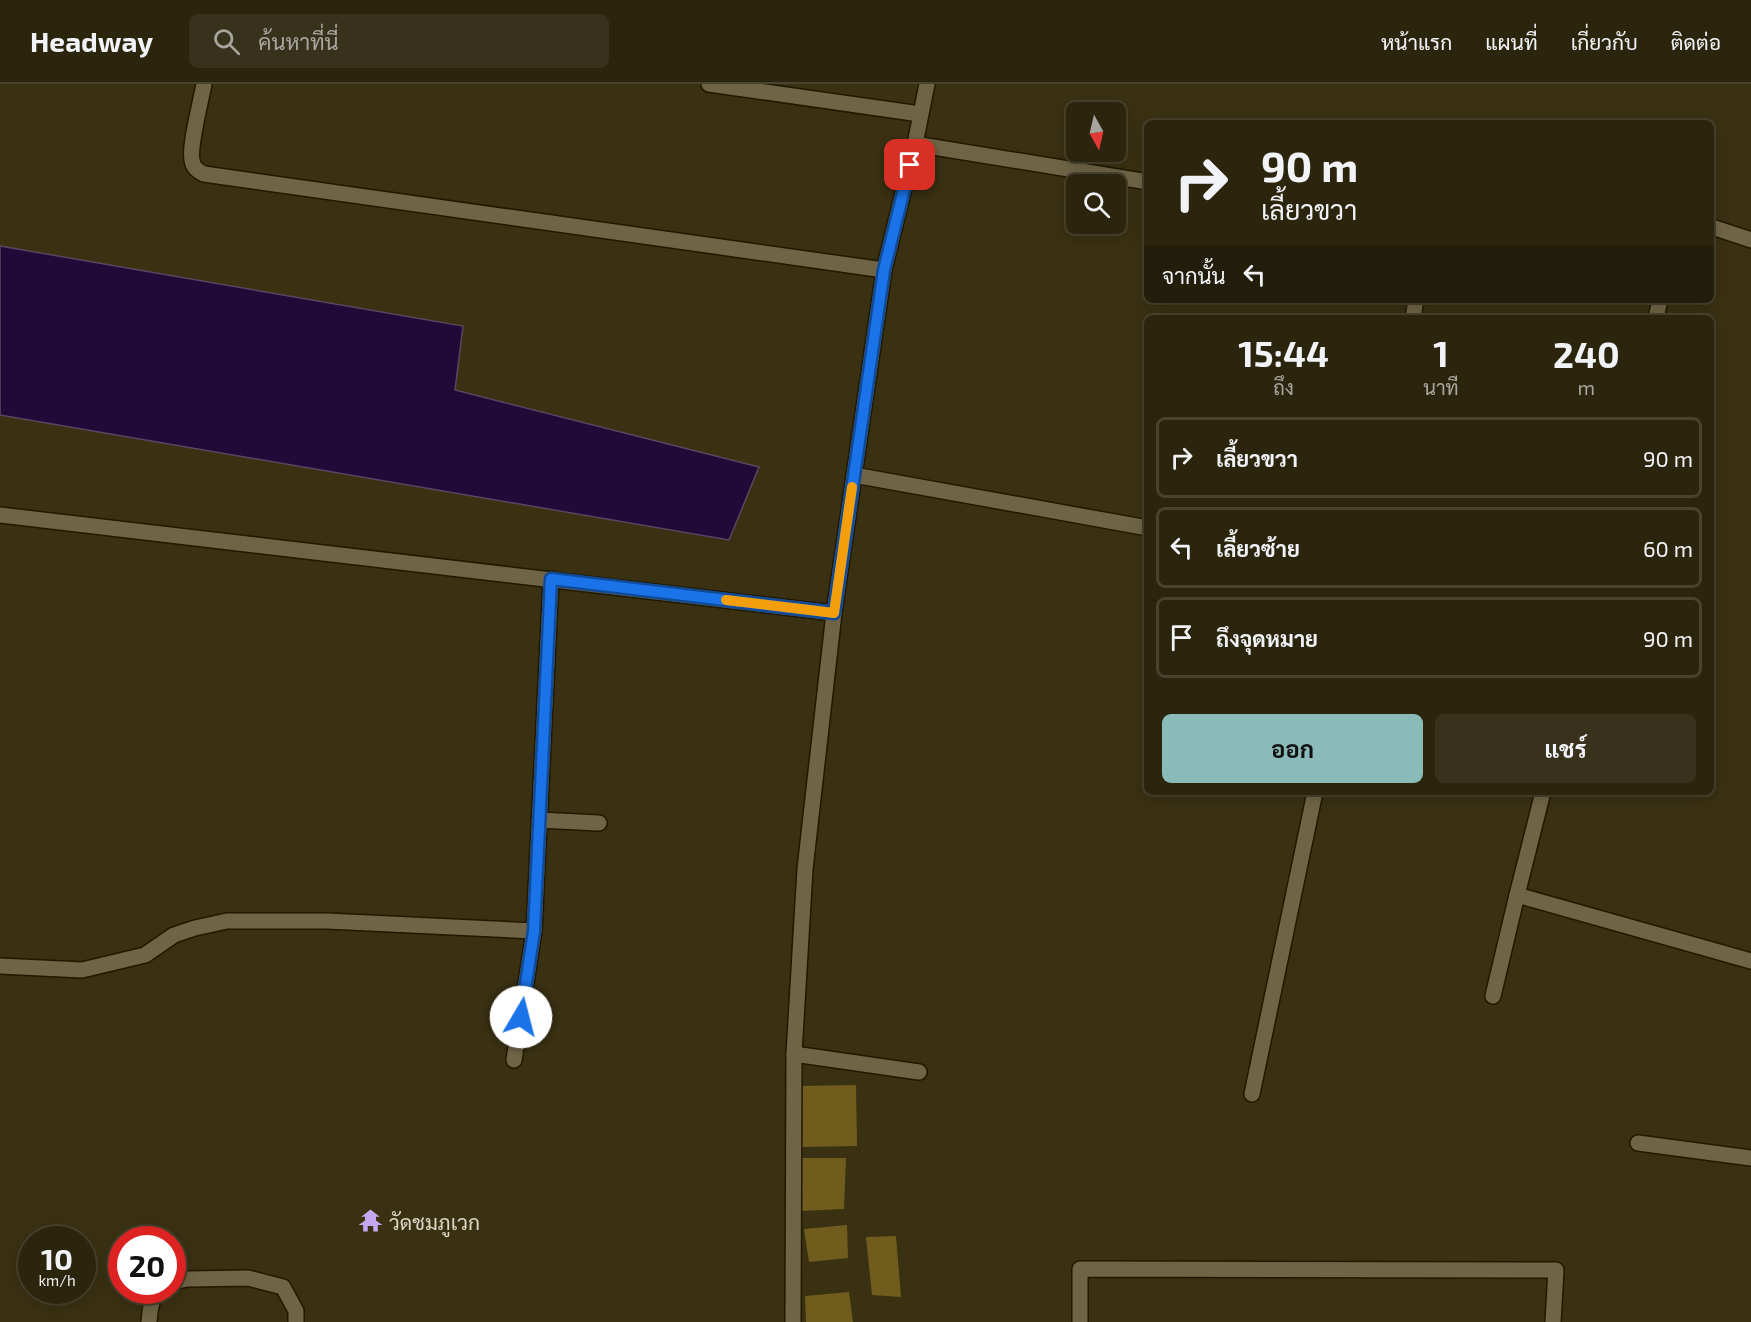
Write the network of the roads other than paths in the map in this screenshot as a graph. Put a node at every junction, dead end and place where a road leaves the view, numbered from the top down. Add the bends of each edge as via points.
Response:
1 (204, 84) edge
2 (709, 84) edge
3 (927, 84) edge
4 (920, 114) junction
5 (915, 144) junction
6 (1144, 181) edge
7 (1714, 228) edge
8 (1751, 240) edge
9 (884, 270) junction
10 (854, 475) junction
11 (0, 515) edge
12 (1144, 527) edge
13 (551, 579) junction
14 (834, 613) junction
15 (1314, 795) edge
16 (1542, 795) edge
17 (539, 820) junction
18 (599, 823) dead end
19 (1517, 895) junction
20 (534, 931) junction
21 (1751, 961) edge
22 (0, 966) edge
23 (1493, 996) dead end
24 (794, 1054) junction
25 (514, 1060) dead end
26 (919, 1072) dead end
27 (1252, 1094) dead end
28 (1638, 1143) dead end
29 (1751, 1158) edge
30 (186, 1280) edge
31 (152, 1304) edge
32 (148, 1322) edge
33 (296, 1322) edge
34 (794, 1322) edge
35 (1080, 1322) edge
36 (1553, 1322) edge

1 - 9 street via 192,148 195,169 204,174
2 - 4 street
3 - 4 street
4 - 5 street
5 - 6 street
5 - 9 street
7 - 8 street
9 - 10 street
10 - 12 street
10 - 14 street
11 - 13 street
13 - 14 street
13 - 17 street
14 - 24 street via 805,869
15 - 27 street
16 - 19 street
17 - 18 street
17 - 20 street
19 - 21 street
19 - 23 street
20 - 22 street via 327,921 227,921 174,935 145,955 82,969
20 - 25 street
24 - 26 street
24 - 34 street
28 - 29 street
30 - 33 street via 248,1278 283,1287 296,1311
31 - 32 street
35 - 36 street via 1080,1269 1556,1270

